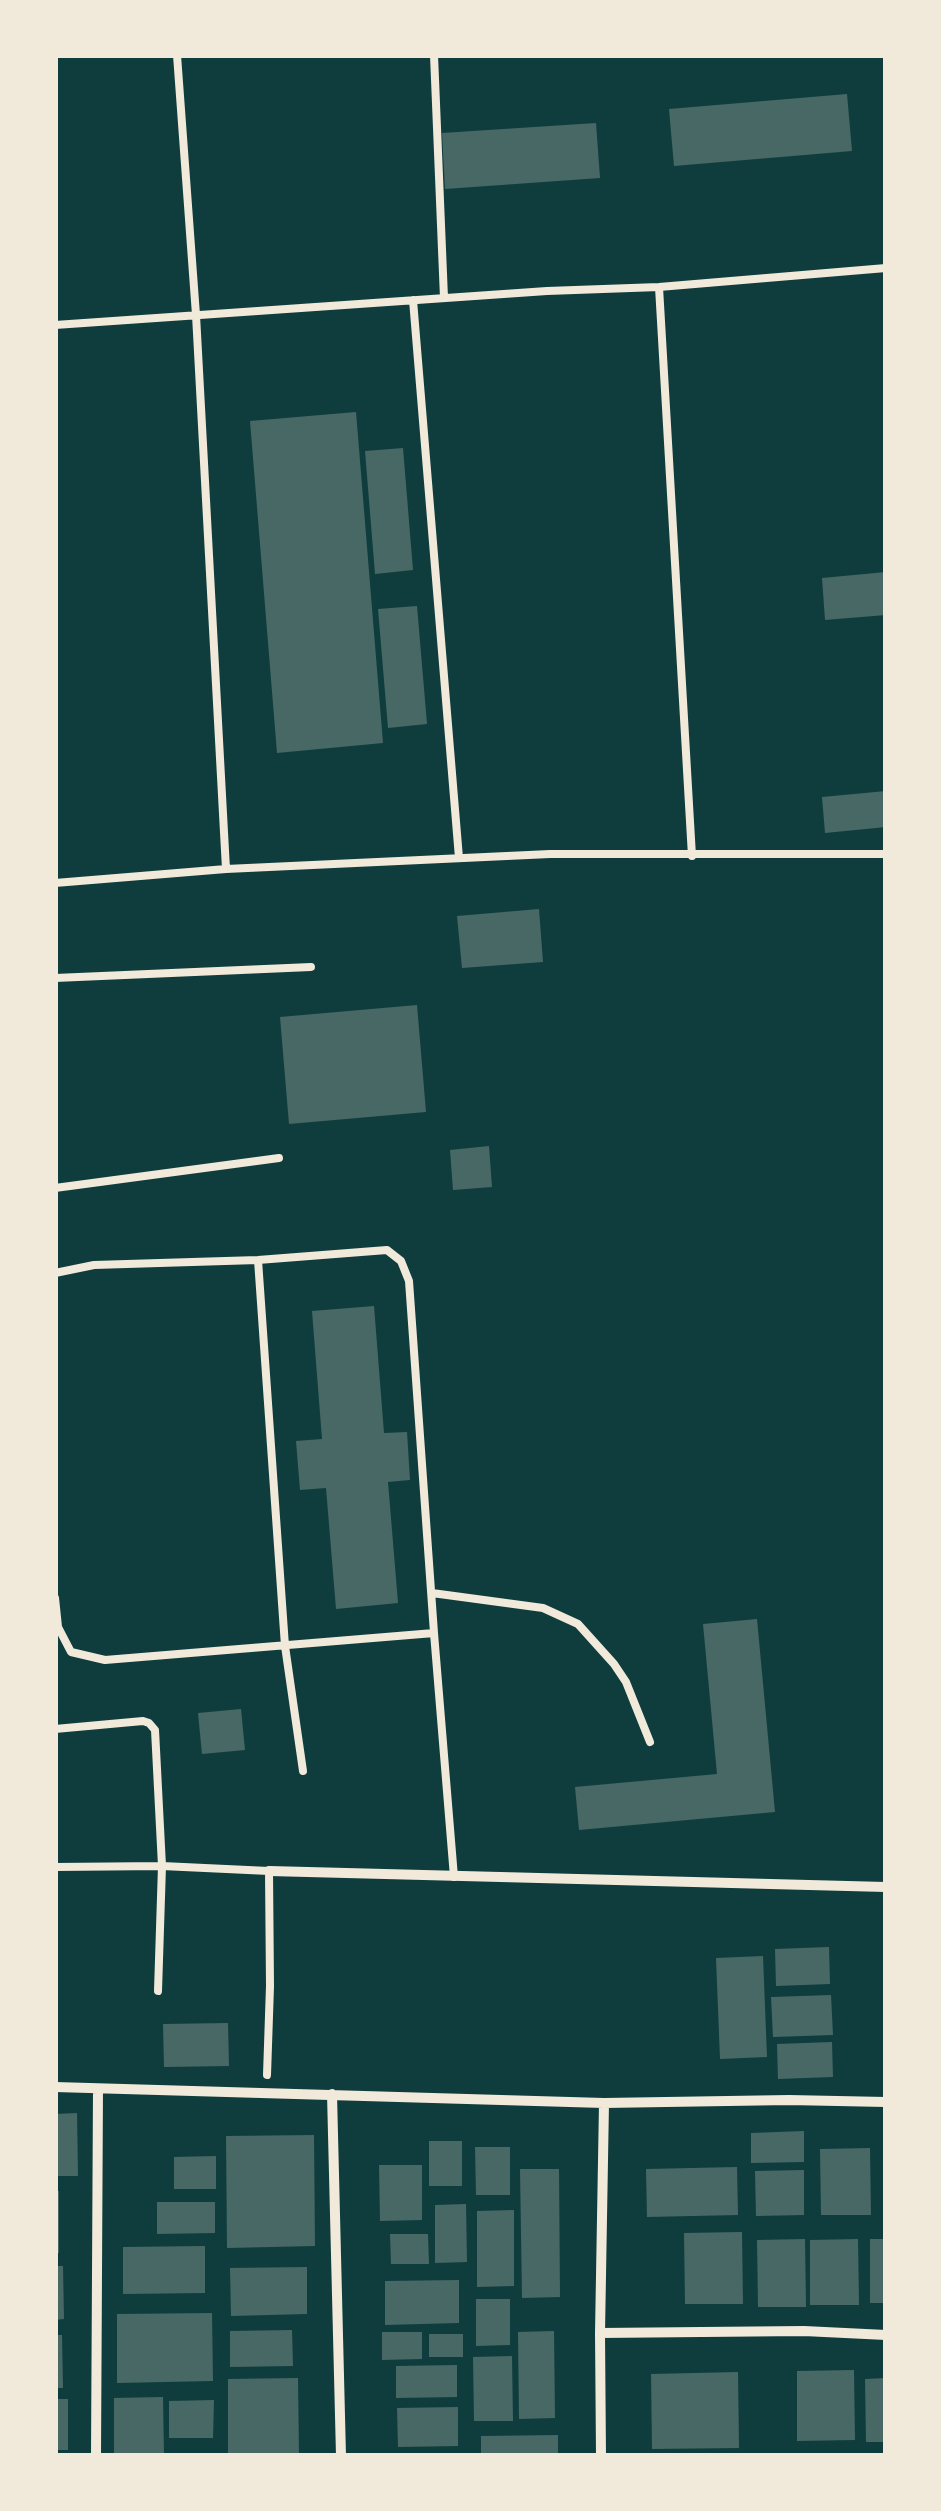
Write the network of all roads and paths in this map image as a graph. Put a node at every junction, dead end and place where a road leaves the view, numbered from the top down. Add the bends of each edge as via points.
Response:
1 (177, 55) edge
2 (434, 55) edge
3 (886, 268) edge
4 (658, 287) junction
5 (444, 298) junction
6 (413, 300) junction
7 (196, 315) junction
8 (55, 325) edge
9 (886, 854) edge
10 (692, 856) junction
11 (459, 858) junction
12 (226, 870) junction
13 (55, 883) edge
14 (311, 968) dead end
15 (55, 978) edge
16 (279, 1158) dead end
17 (55, 1188) edge
18 (258, 1260) junction
19 (55, 1274) edge
20 (432, 1593) junction
21 (55, 1598) edge
22 (434, 1632) junction
23 (285, 1646) junction
24 (55, 1728) edge
25 (650, 1742) dead end
26 (303, 1771) dead end
27 (162, 1866) junction
28 (55, 1867) edge
29 (269, 1871) junction
30 (454, 1877) junction
31 (886, 1887) edge
32 (158, 1991) dead end
33 (266, 2075) dead end
34 (55, 2087) edge
35 (98, 2089) junction
36 (332, 2094) junction
37 (886, 2102) edge
38 (604, 2103) junction
39 (600, 2332) junction
40 (886, 2335) edge
41 (96, 2456) edge
42 (342, 2456) edge
43 (601, 2456) edge

1 - 7 lane
2 - 5 lane
3 - 4 lane
4 - 5 lane
4 - 10 lane
5 - 6 lane
6 - 7 lane
6 - 11 lane
7 - 8 lane
7 - 12 lane
9 - 10 lane
10 - 11 lane
11 - 12 lane
12 - 13 lane
14 - 15 lane
16 - 17 lane
18 - 19 lane via 94,1265
18 - 20 lane via 388,1250 401,1261 409,1281
18 - 23 lane
20 - 22 lane
20 - 25 lane via 543,1608 578,1624 626,1682
21 - 23 lane via 58,1628 71,1652 104,1660
22 - 23 lane
22 - 30 lane
23 - 26 lane
24 - 27 lane via 149,1722 155,1730
27 - 28 lane
27 - 29 lane
27 - 32 lane
29 - 30 street
29 - 33 lane
30 - 31 street
34 - 35 street
35 - 36 street
35 - 41 street
36 - 38 street
36 - 42 street
37 - 38 street
38 - 39 street
39 - 40 street
39 - 43 street

